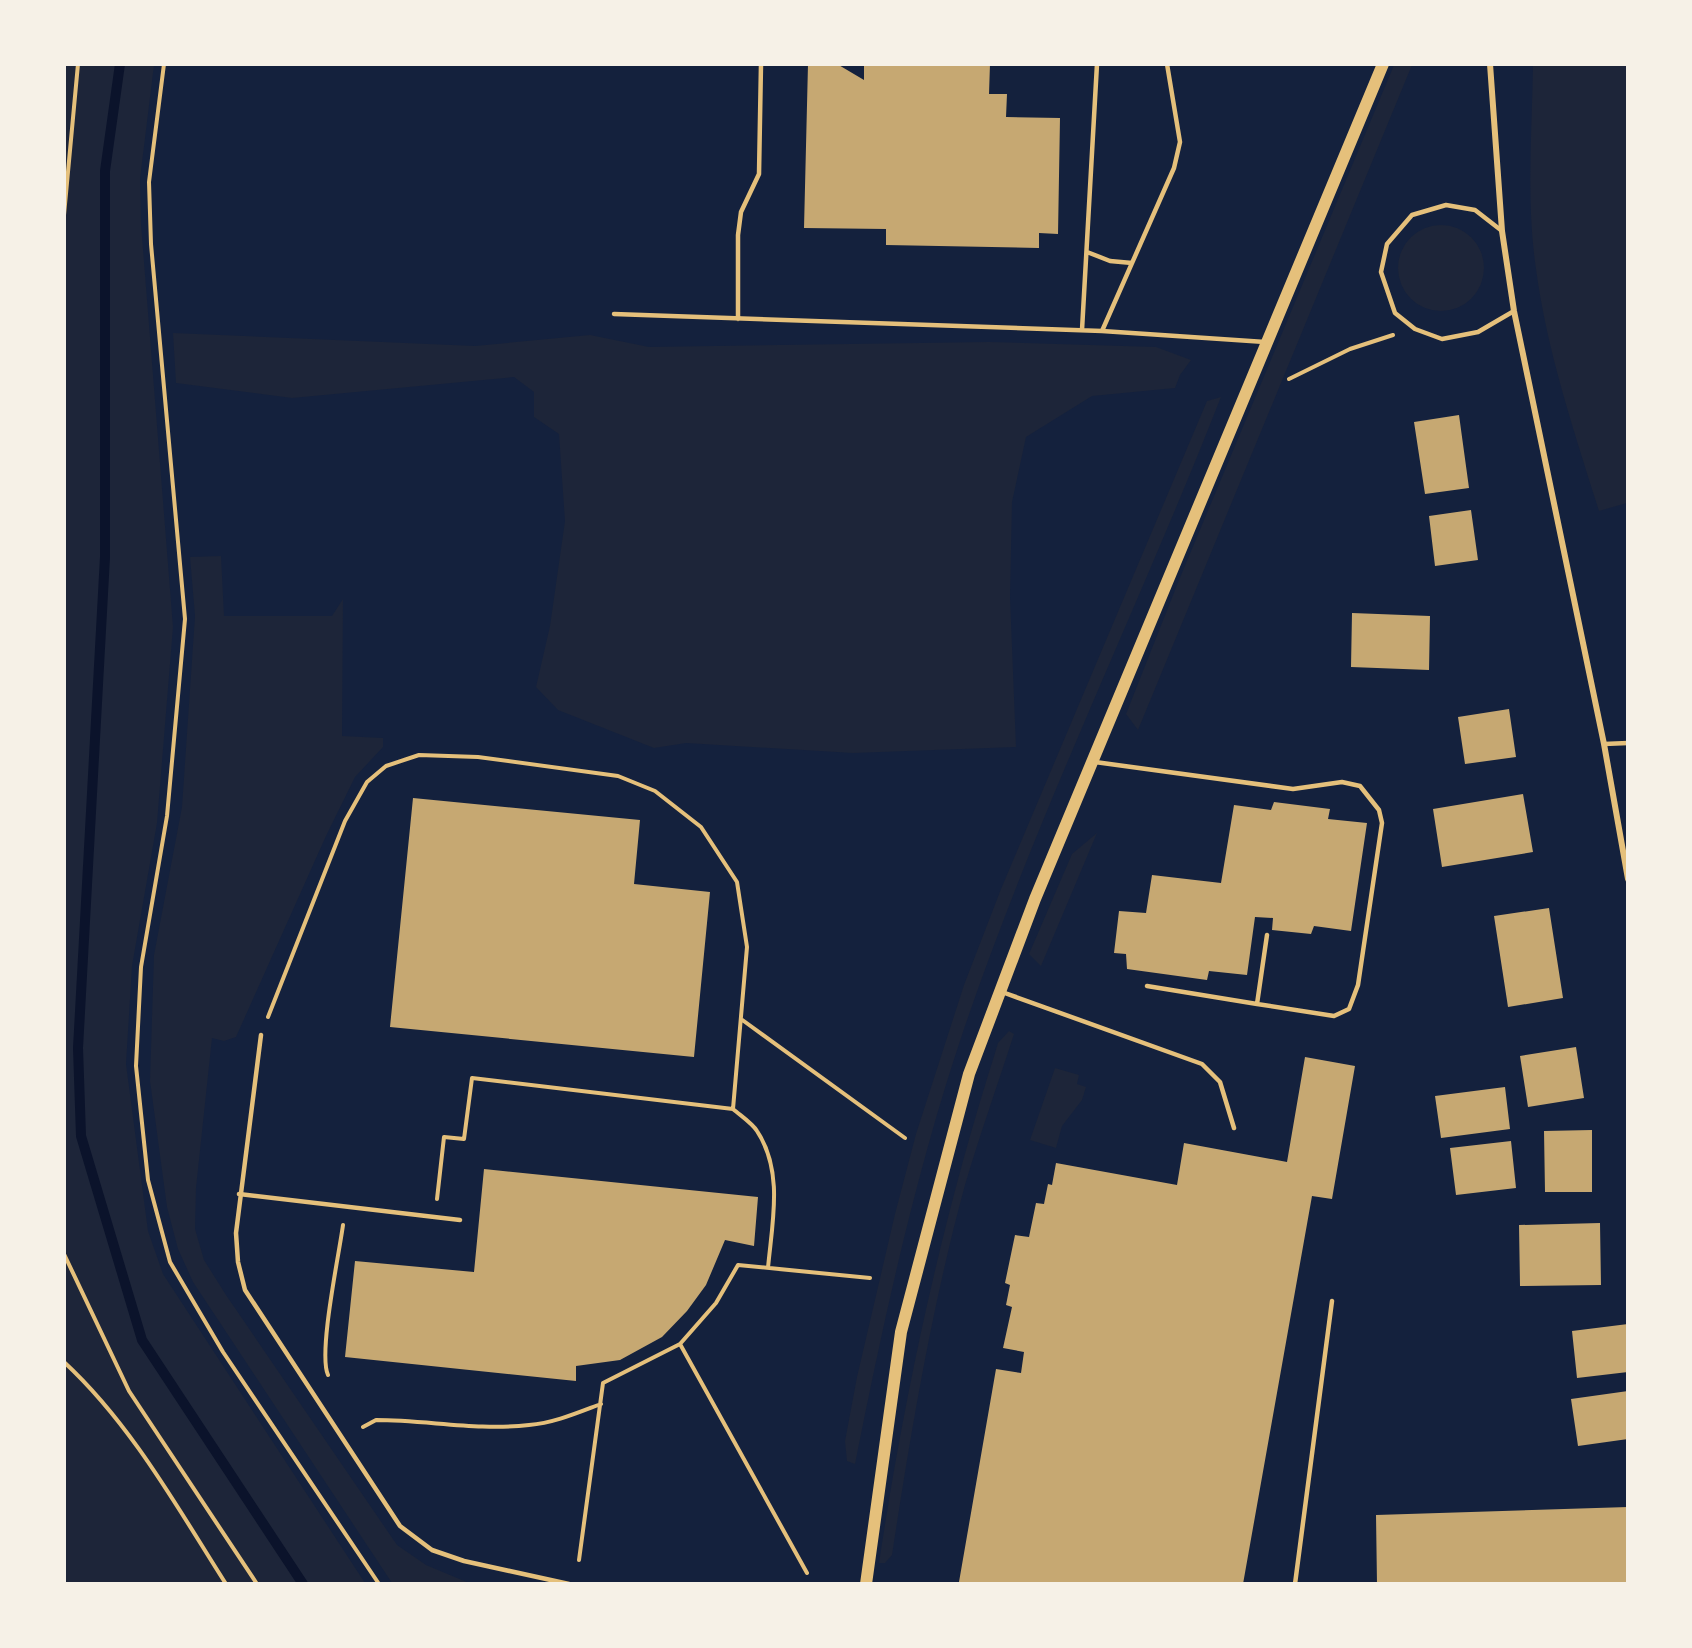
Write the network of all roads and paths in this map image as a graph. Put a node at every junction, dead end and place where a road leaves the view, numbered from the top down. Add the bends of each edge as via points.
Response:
1 (78, 64) edge
2 (164, 64) edge
3 (762, 64) edge
4 (1098, 64) edge
5 (1167, 64) edge
6 (1383, 64) edge
7 (1490, 64) edge
8 (64, 215) edge
9 (1502, 231) junction
10 (1087, 252) junction
11 (1132, 263) junction
12 (1514, 311) junction
13 (614, 314) dead end
14 (738, 318) junction
15 (1415, 329) junction
16 (1082, 330) junction
17 (1102, 331) junction
18 (1268, 342) junction
19 (1289, 379) dead end
20 (1628, 743) edge
21 (1604, 744) junction
22 (1092, 762) junction
23 (1628, 879) edge
24 (1267, 935) dead end
25 (1147, 986) dead end
26 (1002, 992) junction
27 (1257, 1004) junction
28 (741, 1019) junction
29 (261, 1035) joint
30 (733, 1109) junction
31 (1234, 1128) dead end
32 (905, 1138) dead end
33 (239, 1194) junction
34 (345, 1206) junction
35 (435, 1217) junction
36 (459, 1220) dead end
37 (64, 1254) edge
38 (768, 1268) junction
39 (870, 1278) dead end
40 (1332, 1301) dead end
41 (680, 1344) junction
42 (64, 1362) edge
43 (328, 1376) dead end
44 (601, 1404) junction
45 (363, 1427) dead end
46 (579, 1560) dead end
47 (807, 1573) dead end
48 (226, 1584) edge
49 (257, 1584) edge
50 (379, 1584) edge
51 (569, 1584) edge
52 (866, 1584) edge
53 (1295, 1584) edge

1 - 8 path
2 - 50 path via 149,182 151,244 185,619 167,816 141,967 136,1066 148,1180 170,1262 223,1352
3 - 14 lane via 759,174 741,212 738,235
4 - 10 lane
5 - 11 lane via 1180,142 1174,168
6 - 18 main road
7 - 9 street
9 - 12 street
9 - 15 lane via 1475,210 1465,208 1446,205 1412,215 1387,244 1381,272 1395,313
10 - 11 lane via 1110,261
10 - 16 lane
11 - 17 lane
12 - 15 lane via 1478,332 1442,339
12 - 21 street
13 - 14 lane
14 - 16 lane
15 - 19 path via 1350,349
16 - 17 lane
17 - 18 lane
18 - 22 main road
20 - 21 lane
21 - 23 street
22 - 26 main road via 1035,899
22 - 27 lane via 1293,789 1342,782 1360,786 1371,798 1382,823 1358,985 1349,1009 1334,1016
24 - 27 lane
25 - 27 lane
26 - 31 lane via 1202,1064 1220,1082
26 - 52 main road via 969,1074 901,1332
28 - 29 path via 747,947 737,882 701,827 655,791 618,776 478,757 419,754 386,766 367,782 345,821
28 - 30 path
28 - 32 path
29 - 33 lane
30 - 35 path via 472,1078 464,1139 444,1137
30 - 38 path via 756,1129 772,1159 774,1195
33 - 34 lane
33 - 51 lane via 236,1233 245,1290 400,1526 432,1550 464,1562
34 - 35 lane
34 - 43 path via 328,1330
35 - 36 lane
37 - 49 path via 129,1391
38 - 39 path
38 - 41 path via 738,1265 716,1303
40 - 53 lane
41 - 44 path via 603,1383
41 - 47 path
42 - 48 path via 88,1384 144,1457
44 - 45 path via 531,1425 488,1427 376,1420
44 - 46 path

